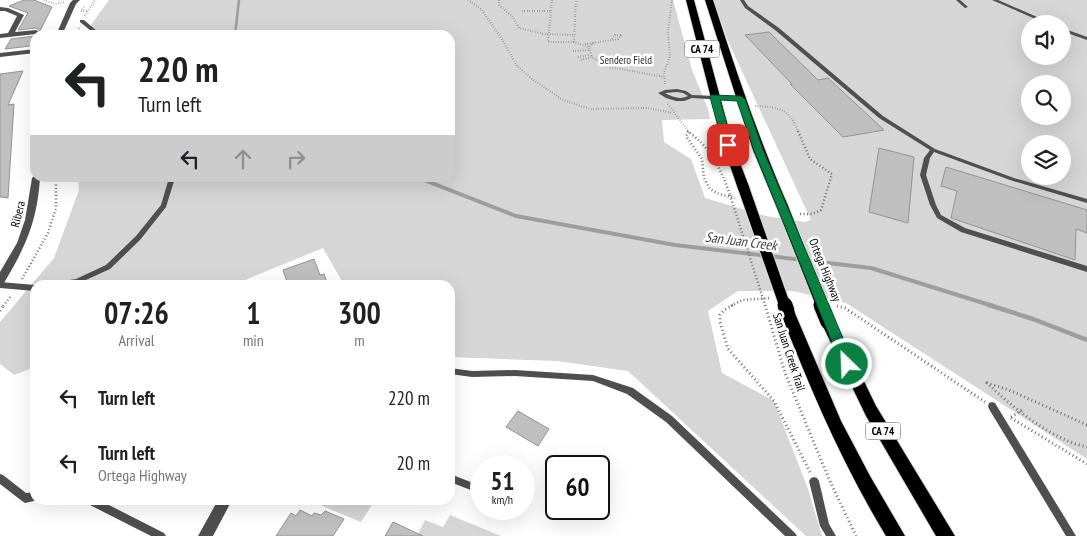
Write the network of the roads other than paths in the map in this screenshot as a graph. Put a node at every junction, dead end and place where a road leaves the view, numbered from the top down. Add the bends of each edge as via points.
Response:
1 (690, 0) edge
2 (710, 0) edge
3 (742, 0) edge
4 (958, 0) edge
5 (994, 0) edge
6 (73, 1) edge
7 (966, 7) dead end
8 (0, 9) edge
9 (1030, 15) edge
10 (82, 21) dead end
11 (61, 30) edge
12 (93, 30) edge
13 (30, 33) edge
14 (1071, 33) edge
15 (10, 35) junction
16 (0, 36) edge
17 (1087, 39) edge
18 (30, 52) edge
19 (0, 55) edge
20 (691, 96) dead end
21 (714, 97) junction
22 (740, 99) junction
23 (933, 150) junction
24 (36, 182) edge
25 (171, 182) edge
26 (1087, 202) edge
27 (1087, 269) edge
28 (0, 280) edge
29 (79, 280) edge
30 (0, 285) edge
31 (30, 288) edge
32 (455, 371) edge
33 (992, 406) road end
34 (0, 478) edge
35 (455, 480) edge
36 (814, 481) road end
37 (470, 486) edge
38 (30, 498) edge
39 (99, 505) edge
40 (222, 505) edge
41 (162, 536) edge
42 (204, 536) edge
43 (792, 536) edge
44 (831, 536) edge
45 (896, 536) edge
46 (946, 536) edge
47 (1071, 536) edge

1 - 21 main road, CA 74
2 - 22 main road, Ortega Highway / CA 74
3 - 23 lane via 746,7 778,29 880,117
4 - 7 lane
5 - 9 lane
6 - 11 street
8 - 15 street via 21,15
10 - 12 lane
13 - 15 street
14 - 17 lane
15 - 16 street
18 - 19 street
20 - 21 lane
21 - 22 lane
21 - 45 main road, CA 74, bridge via 728,145 807,362 832,419
22 - 46 main road, Ortega Highway / CA 74, bridge via 828,322 871,411
23 - 26 lane
23 - 27 lane via 926,158 923,175 939,216 963,230
24 - 28 street, Ribera via 32,220
25 - 29 lane via 164,206 138,238 108,267
30 - 31 lane
32 - 43 lane via 593,378 630,391 669,419
33 - 47 lane
34 - 38 lane via 25,498
35 - 37 lane
36 - 44 lane via 825,526
39 - 41 lane
40 - 42 street

